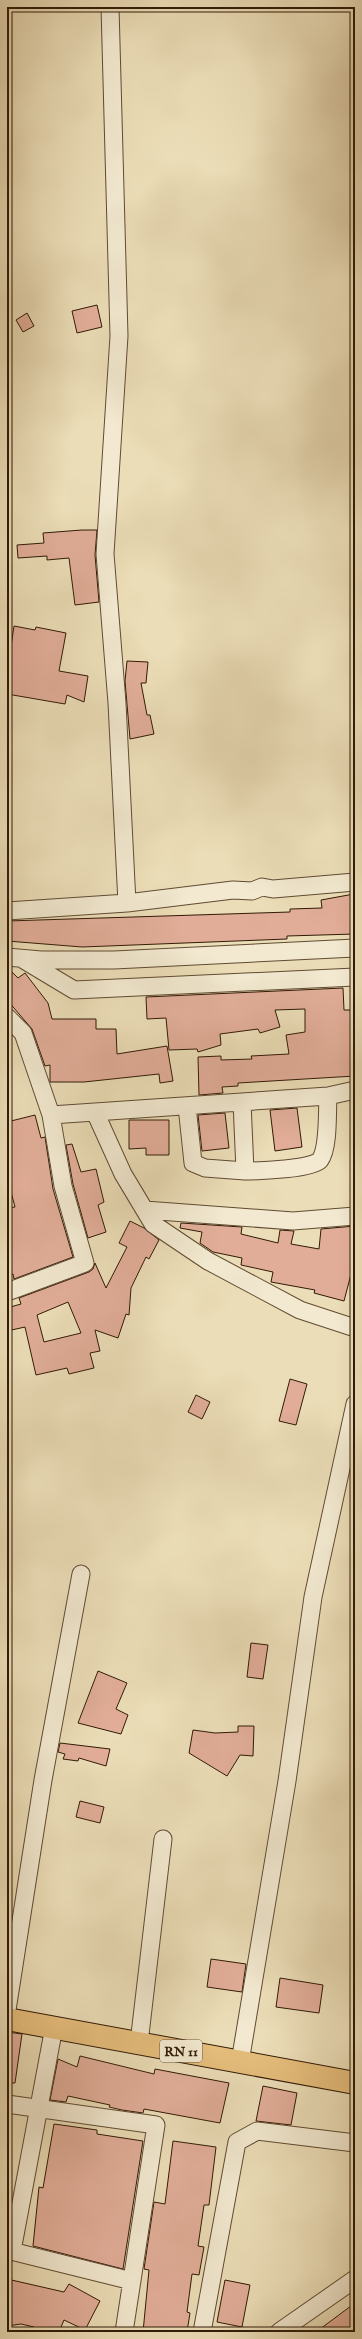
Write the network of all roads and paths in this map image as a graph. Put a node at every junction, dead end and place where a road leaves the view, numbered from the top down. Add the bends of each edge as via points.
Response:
1 (110, 7) edge
2 (355, 882) edge
3 (127, 903) junction
4 (7, 911) edge
5 (355, 948) edge
6 (14, 957) edge
7 (355, 977) edge
8 (7, 1018) edge
9 (355, 1090) edge
10 (328, 1096) junction
11 (242, 1102) junction
12 (187, 1106) junction
13 (95, 1112) junction
14 (51, 1115) junction
15 (245, 1171) junction
16 (145, 1210) junction
17 (355, 1216) edge
18 (7, 1292) edge
19 (355, 1328) edge
20 (355, 1404) edge
21 (81, 1574) dead end
22 (163, 1839) dead end
23 (7, 2010) edge
24 (7, 2019) edge
25 (54, 2027) junction
26 (140, 2043) junction
27 (240, 2062) junction
28 (355, 2083) edge
29 (7, 2104) edge
30 (38, 2109) junction
31 (355, 2143) edge
32 (10, 2250) edge
33 (355, 2279) edge
34 (132, 2281) junction
35 (124, 2332) edge
36 (202, 2332) edge
37 (279, 2332) edge

1 - 3 street via 119,336 105,554 117,703
2 - 3 street via 273,889 262,887 252,891 233,890
3 - 4 street
5 - 6 street via 114,960 41,960
6 - 7 street via 74,990
8 - 14 street via 23,1033
9 - 10 street
10 - 11 street
10 - 15 street via 324,1150 316,1163
11 - 12 street
11 - 15 street
12 - 13 street
12 - 15 street via 193,1163 205,1168
13 - 14 street
13 - 16 street via 123,1174
14 - 18 street via 63,1186 85,1263
16 - 17 street via 293,1221
16 - 19 street via 154,1224 208,1261 300,1310
20 - 27 street via 313,1597 287,1781
21 - 23 street via 43,1780
22 - 26 street
24 - 25 highway, RN 11
25 - 26 highway, RN 11
25 - 30 street
26 - 27 highway, RN 11
27 - 28 highway, RN 11
29 - 30 street
30 - 32 street
30 - 34 street via 156,2125
31 - 36 street via 257,2131 237,2142
32 - 34 street
33 - 37 street
34 - 35 street

